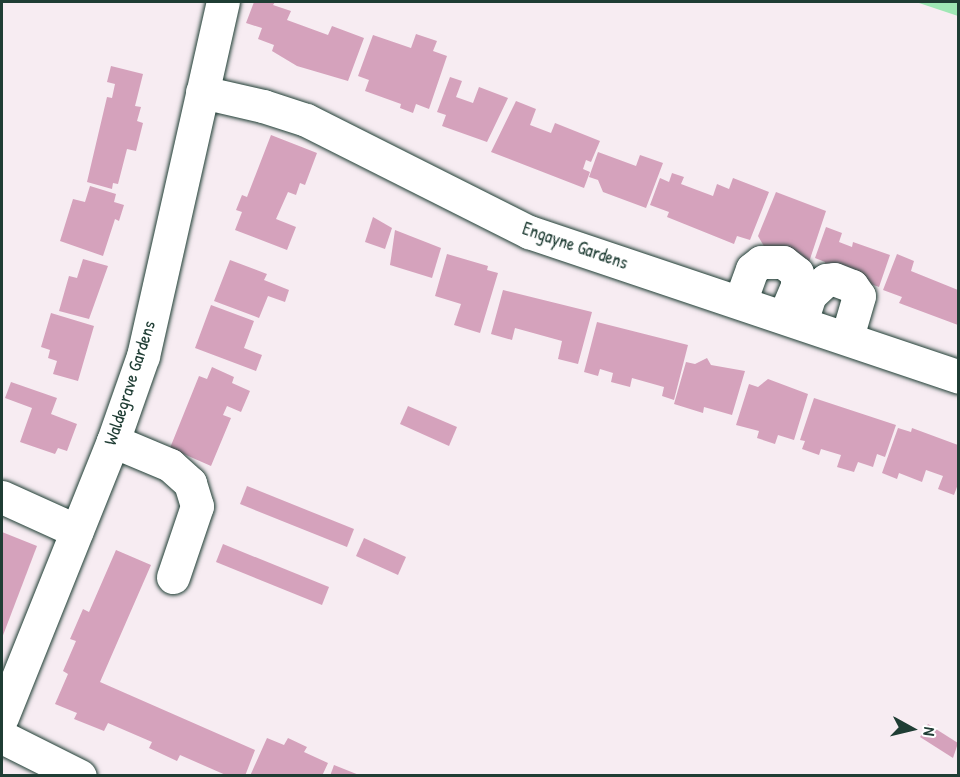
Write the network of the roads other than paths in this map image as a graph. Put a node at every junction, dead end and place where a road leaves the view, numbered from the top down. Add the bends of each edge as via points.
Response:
1 (223, 2) edge
2 (202, 92) junction
3 (740, 302) junction
4 (792, 319) junction
5 (847, 337) junction
6 (958, 376) edge
7 (113, 441) junction
8 (2, 497) edge
9 (77, 531) junction
10 (173, 577) dead end
11 (2, 717) edge
12 (2, 737) edge
13 (81, 776) edge

1 - 2 street, Waldegrave Gardens
2 - 3 street, Engayne Gardens via 306,120 529,232
2 - 7 street, Waldegrave Gardens via 142,356
3 - 4 street, Engayne Gardens
3 - 4 street via 752,269 761,262 783,262 797,273
4 - 5 street, Engayne Gardens
4 - 5 street via 826,280 834,279 852,285 859,297
5 - 6 street, Engayne Gardens
7 - 9 street, Waldegrave Gardens
7 - 10 street via 170,465 190,483 197,506
8 - 9 street
9 - 11 street, Waldegrave Gardens
12 - 13 street

